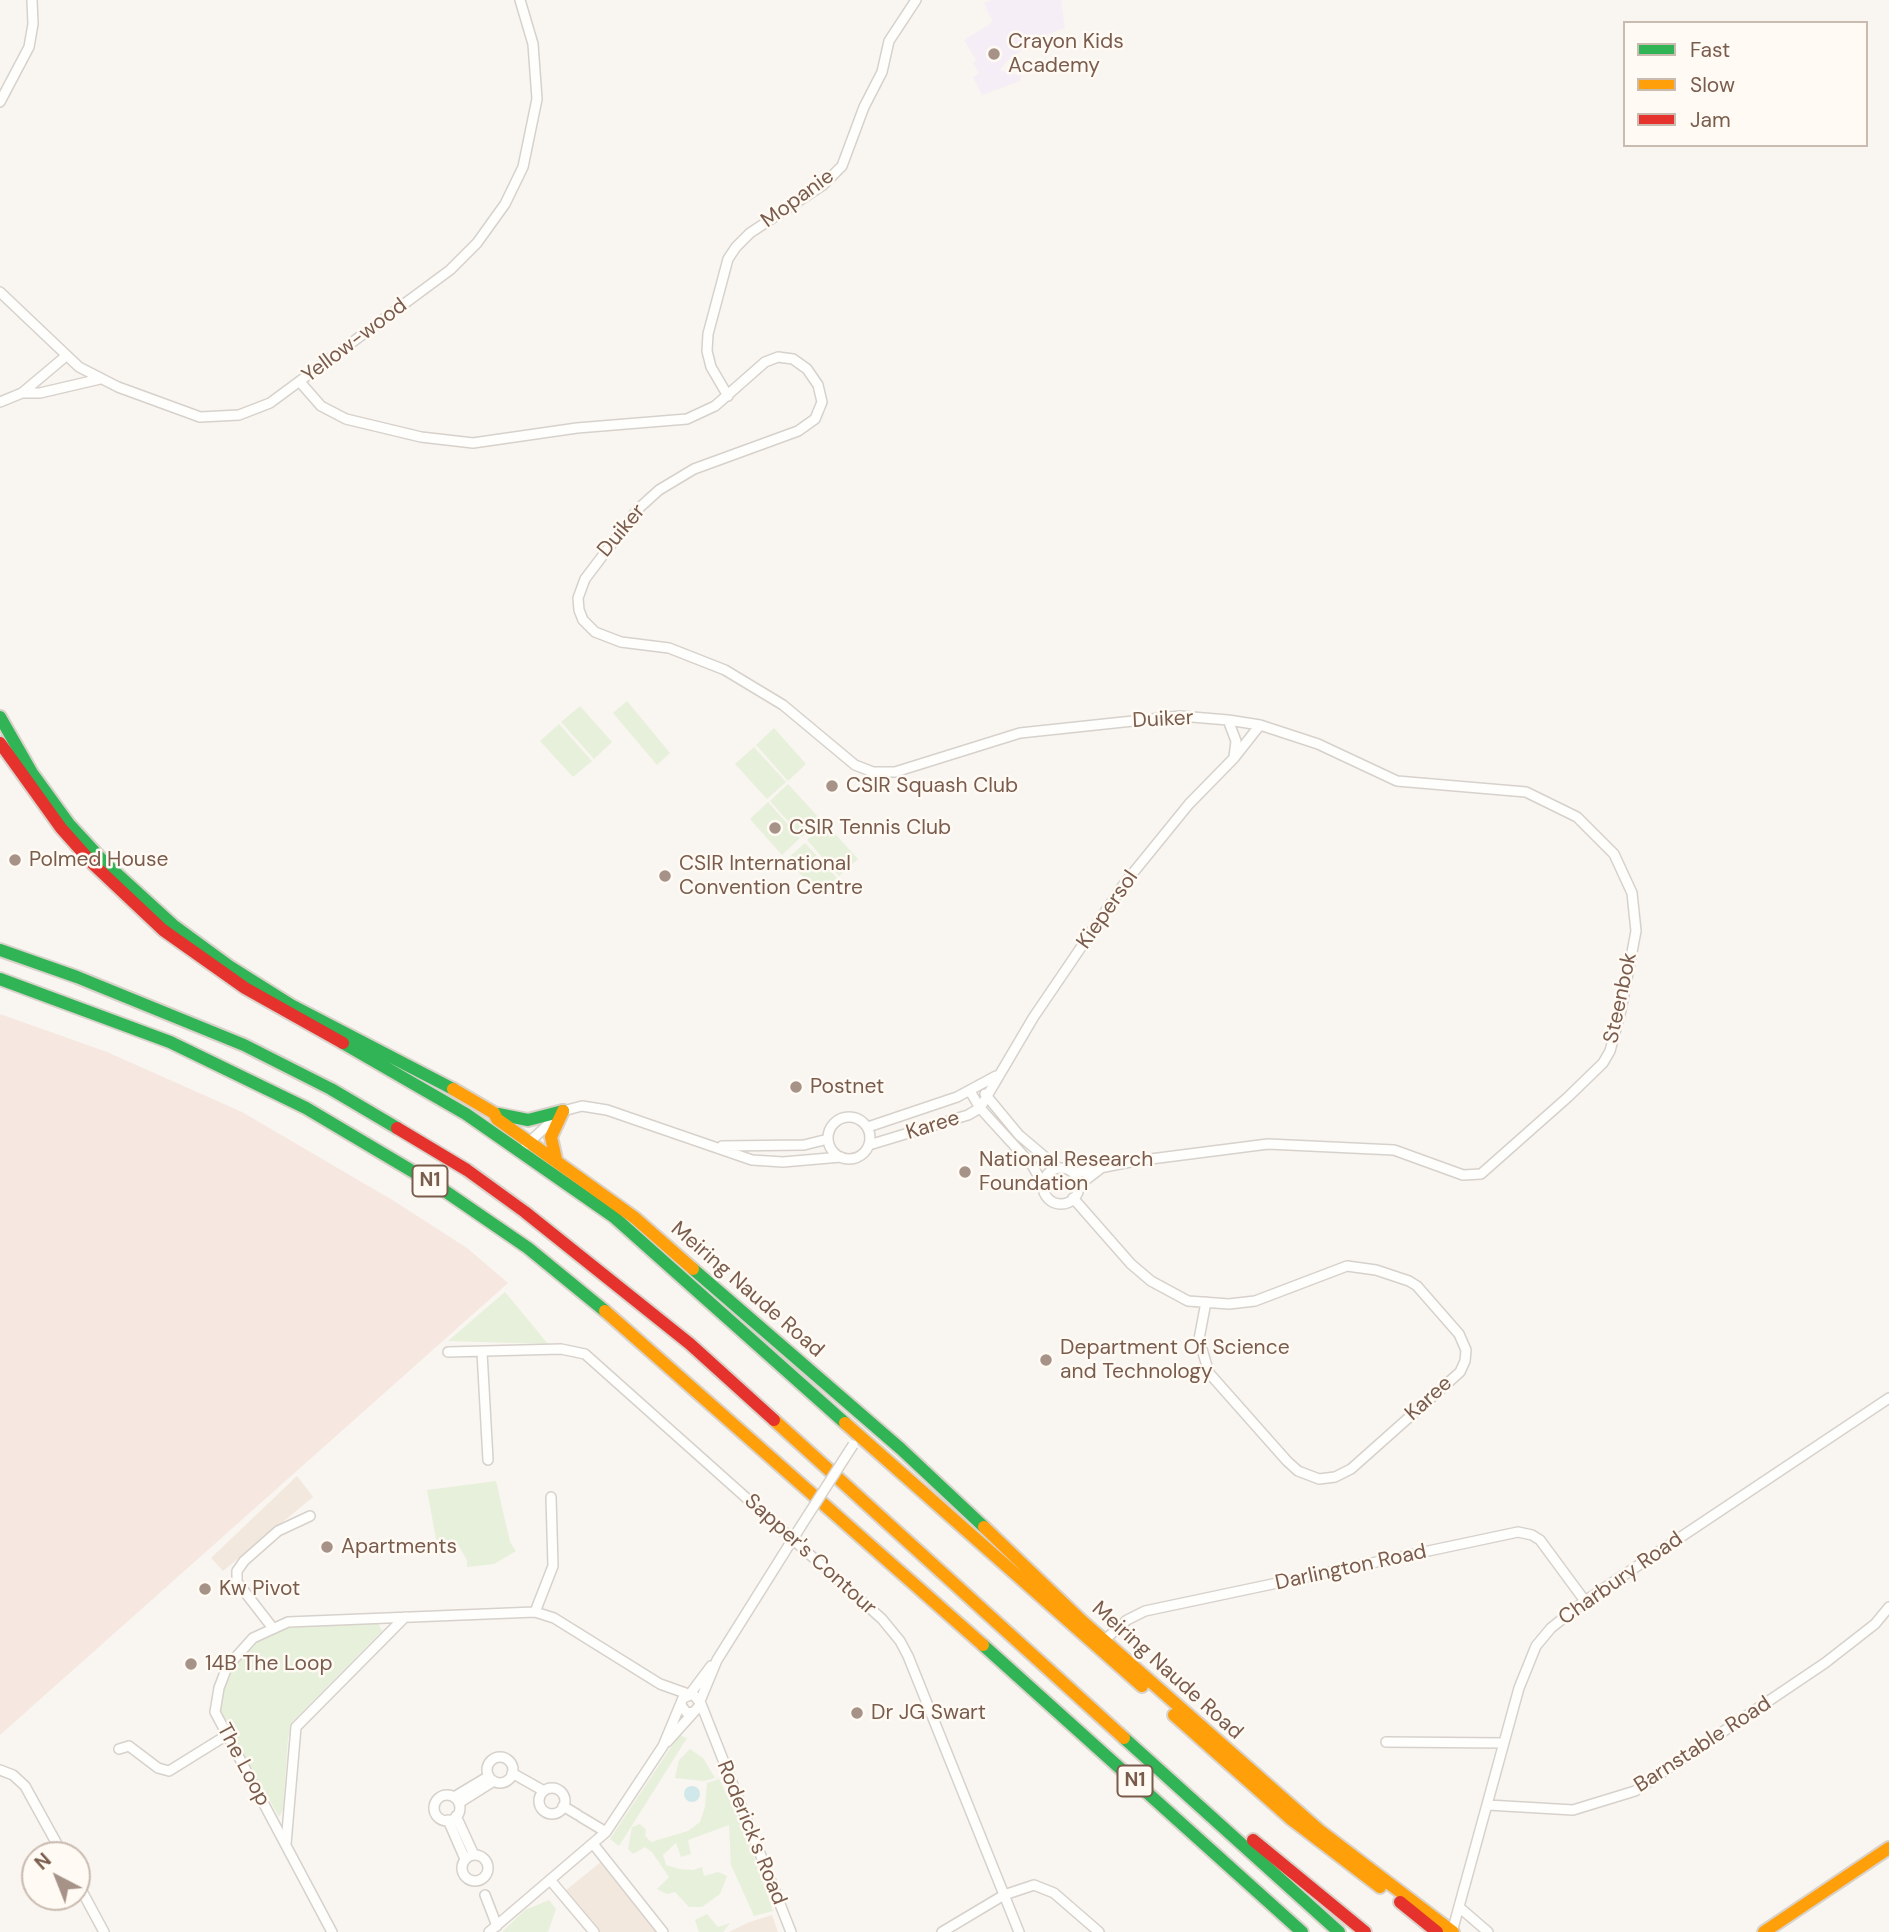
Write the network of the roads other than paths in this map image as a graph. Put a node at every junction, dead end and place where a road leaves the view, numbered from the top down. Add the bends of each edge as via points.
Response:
1 (32, 0) edge
2 (520, 0) edge
3 (916, 0) edge
4 (0, 102) edge
5 (0, 292) edge
6 (66, 356) junction
7 (100, 379) junction
8 (300, 382) junction
9 (22, 393) junction
10 (728, 396) junction
11 (0, 402) edge
12 (0, 717) edge
13 (1228, 720) junction
14 (1260, 725) junction
15 (0, 743) edge
16 (1234, 758) junction
17 (0, 950) edge
18 (0, 979) edge
19 (997, 1075) junction
20 (980, 1087) junction
21 (970, 1091) junction
22 (988, 1098) junction
23 (980, 1108) junction
24 (563, 1111) junction
25 (494, 1113) junction
26 (868, 1127) junction
27 (828, 1139) junction
28 (526, 1145) junction
29 (869, 1145) junction
30 (718, 1146) junction
31 (782, 1147) junction
32 (841, 1157) junction
33 (556, 1159) junction
34 (783, 1162) junction
35 (1058, 1168) junction
36 (1101, 1168) junction
37 (1074, 1173) junction
38 (1043, 1184) junction
39 (1079, 1185) junction
40 (1073, 1198) junction
41 (1206, 1303) junction
42 (448, 1352) dead end
43 (482, 1352) junction
44 (1889, 1398) edge
45 (870, 1422) junction
46 (857, 1441) junction
47 (488, 1460) dead end
48 (551, 1497) dead end
49 (310, 1516) dead end
50 (793, 1539) junction
51 (1585, 1601) junction
52 (1889, 1607) edge
53 (535, 1612) junction
54 (405, 1617) junction
55 (272, 1627) junction
56 (1100, 1643) junction
57 (717, 1660) junction
58 (660, 1684) junction
59 (689, 1694) junction
60 (700, 1702) junction
61 (681, 1704) junction
62 (693, 1713) junction
63 (1105, 1718) junction
64 (712, 1734) junction
65 (227, 1735) junction
66 (1386, 1742) dead end
67 (1504, 1743) junction
68 (663, 1746) junction
69 (119, 1749) dead end
70 (3, 1771) edge
71 (510, 1776) junction
72 (491, 1778) junction
73 (542, 1793) junction
74 (456, 1800) junction
75 (1488, 1805) junction
76 (563, 1806) junction
77 (452, 1818) junction
78 (606, 1832) junction
79 (55, 1841) edge
80 (594, 1845) junction
81 (286, 1846) junction
82 (1889, 1848) edge
83 (470, 1857) junction
84 (478, 1880) junction
85 (551, 1881) junction
86 (1004, 1895) junction
87 (1459, 1907) junction
88 (91, 1908) edge
89 (493, 1929) edge
90 (104, 1932) edge
91 (332, 1932) edge
92 (594, 1932) edge
93 (663, 1932) edge
94 (791, 1932) edge
95 (942, 1932) edge
96 (1019, 1932) edge
97 (1098, 1932) edge
98 (1302, 1932) edge
99 (1339, 1932) edge
100 (1365, 1932) edge
101 (1437, 1932) edge
102 (1452, 1932) edge
103 (1488, 1932) edge
104 (1764, 1932) edge

1 - 4 street via 29,47
2 - 8 street, Yellow-wood via 533,44 537,99 523,167 505,204 485,234 450,270
3 - 10 street, Mopanie via 889,41 882,72 842,166 823,185 750,233 728,259 707,351
5 - 6 street, Yellow-wood
6 - 7 street, Yellow-wood
6 - 9 street
7 - 8 street, Yellow-wood via 186,413 212,417 252,411
7 - 9 street
8 - 10 street, Duiker via 321,406 346,419 457,442 670,423 703,412
9 - 11 street
10 - 13 street, Duiker via 765,362 783,357 796,360 811,374 822,402 817,416 805,427 694,469 638,509 584,579 579,610 595,632 621,642 669,648 724,670 783,705 855,765 873,772 895,772 1020,733 1180,716
12 - 25 main road, Meiring Naude Road via 32,774 69,824 173,925 291,1004 420,1069
13 - 14 street, Duiker
13 - 16 street via 1236,741
14 - 16 street, Kiepersol
14 - 36 street, Steenbok via 1318,744 1396,781 1526,792 1577,817 1614,854 1627,877 1636,911 1610,1051 1568,1097 1474,1176 1394,1150 1328,1145 1245,1146
15 - 28 main road, Meiring Naude Road via 61,828 163,930 244,988
16 - 19 street, Kiepersol via 1189,804 1124,884
17 - 63 main road, N1 via 244,1045 331,1089 467,1170 690,1344
18 - 98 main road, N1 via 170,1042 281,1095 439,1186 528,1248 836,1514
19 - 20 street, Karee
19 - 22 street
20 - 21 street, Karee
20 - 22 street
21 - 23 street
21 - 26 street, Karee
22 - 23 street
22 - 35 street via 1019,1135
23 - 29 street, Karee
23 - 38 street, Karee via 1014,1143
24 - 25 main road via 528,1120
24 - 28 street
24 - 30 street via 597,1107
24 - 33 main road via 551,1137
25 - 28 main road, Meiring Naude Road
26 - 27 street via 857,1118 844,1118 830,1130
26 - 29 street
27 - 31 street
27 - 32 street
28 - 33 main road, Meiring Naude Road
28 - 46 main road, Meiring Naude Road via 614,1217
29 - 32 street via 857,1158
30 - 31 street
30 - 34 street via 752,1160
31 - 34 street
32 - 34 street
33 - 45 main road, Meiring Naude Road via 635,1218
35 - 37 street
35 - 38 street
36 - 37 street
36 - 39 street
37 - 39 street
38 - 40 street via 1045,1194 1055,1202
39 - 40 street
40 - 41 street, Karee via 1151,1281 1188,1301
41 - 41 street, Karee via 1199,1339 1209,1373 1287,1461 1319,1479 1335,1478 1351,1469 1460,1372 1465,1361 1464,1341 1418,1286 1376,1270 1348,1266 1255,1301
42 - 43 street, Sapper's Contour
43 - 47 street
43 - 50 street, Sapper's Contour via 561,1349 585,1354
44 - 51 street, Charbury Road
45 - 46 street
45 - 56 main road, Meiring Naude Road
46 - 50 street, bridge
46 - 56 main road, Meiring Naude Road
48 - 53 street via 553,1566
49 - 55 street via 278,1531 237,1571 237,1582
50 - 57 street
50 - 86 street, Sapper's Contour via 882,1619 900,1641
51 - 56 street, Darlington Road via 1540,1540 1518,1532 1145,1611
51 - 67 street, Charbury Road via 1552,1628 1529,1658
52 - 75 street, Barnstable Road via 1875,1624 1825,1663 1635,1791 1573,1810
53 - 54 street, The Loop
53 - 58 street, The Loop via 554,1618
54 - 55 street, The Loop
54 - 81 street, The Loop via 296,1727
55 - 65 street, The Loop via 242,1648 225,1672 215,1708
56 - 101 main road, Meiring Naude Road via 1291,1819
56 - 102 main road, Meiring Naude Road via 1305,1818
57 - 59 street
57 - 60 street
58 - 59 street, The Loop
58 - 61 street, The Loop
59 - 60 street, The Loop
59 - 61 street
60 - 62 street
60 - 64 street, Roderick's Road
61 - 62 street, Roderick's Road via 684,1711
61 - 68 street
62 - 64 street, Roderick's Road
62 - 68 street
63 - 99 main road, N1
63 - 100 main road
64 - 94 street, Roderick's Road
65 - 69 street via 169,1771 129,1745
65 - 81 street, The Loop
66 - 67 street
67 - 75 street, Charbury Road
68 - 78 street
70 - 79 street via 26,1786
71 - 72 street
71 - 72 street via 509,1761 498,1757 488,1764
71 - 73 street
72 - 74 street
73 - 76 street via 554,1788 561,1792
73 - 76 street via 541,1807 547,1812 558,1812
74 - 77 street
74 - 77 street via 444,1796 434,1806 438,1816
75 - 87 street, Charbury Road
76 - 78 street
77 - 83 street
78 - 80 street
80 - 85 street
80 - 93 street
81 - 91 street, The Loop
82 - 104 main road
83 - 84 street via 462,1867 464,1874
83 - 84 street via 482,1857 487,1864 485,1875
84 - 89 street
85 - 89 street
85 - 92 street
86 - 95 street
86 - 96 street, Sapper's Contour
86 - 97 street via 1028,1885 1047,1888
87 - 102 street, Charbury Road
87 - 103 street
88 - 90 street

